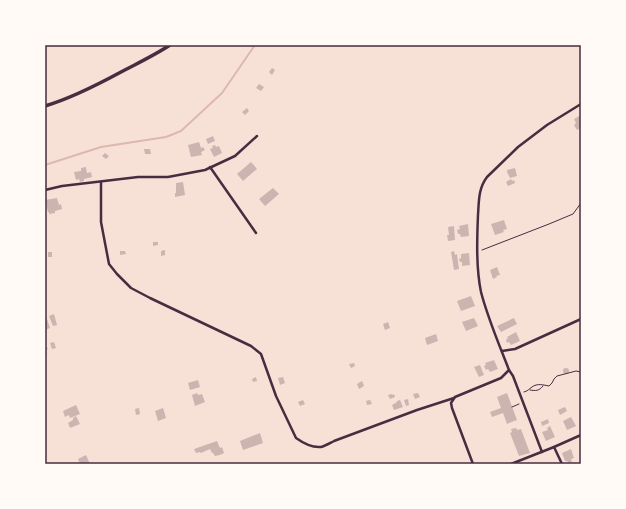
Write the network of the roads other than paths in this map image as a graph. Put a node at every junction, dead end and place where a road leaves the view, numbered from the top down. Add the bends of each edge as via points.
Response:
1 (170, 45) edge
2 (581, 104) edge
3 (45, 106) edge
4 (257, 136) dead end
5 (210, 167) junction
6 (101, 182) junction
7 (45, 190) edge
8 (256, 233) dead end
9 (581, 319) edge
10 (502, 351) junction
11 (509, 370) junction
12 (454, 398) junction
13 (581, 435) edge
14 (554, 447) junction
15 (542, 452) junction
16 (473, 464) edge
17 (512, 464) edge
18 (562, 464) edge

1 - 3 street via 94,87
2 - 10 street via 518,147 483,182 479,196 478,270 491,325
4 - 5 street via 235,156
5 - 6 street via 168,177 138,177
5 - 8 street
6 - 7 street
6 - 12 street via 101,222 109,264 131,288 251,346 261,354 276,396 296,438 301,442 322,447
9 - 10 street via 515,349
10 - 11 street
11 - 12 street via 501,378
11 - 15 street
12 - 16 street via 452,408
13 - 14 street
14 - 15 street
14 - 18 street
15 - 17 street

